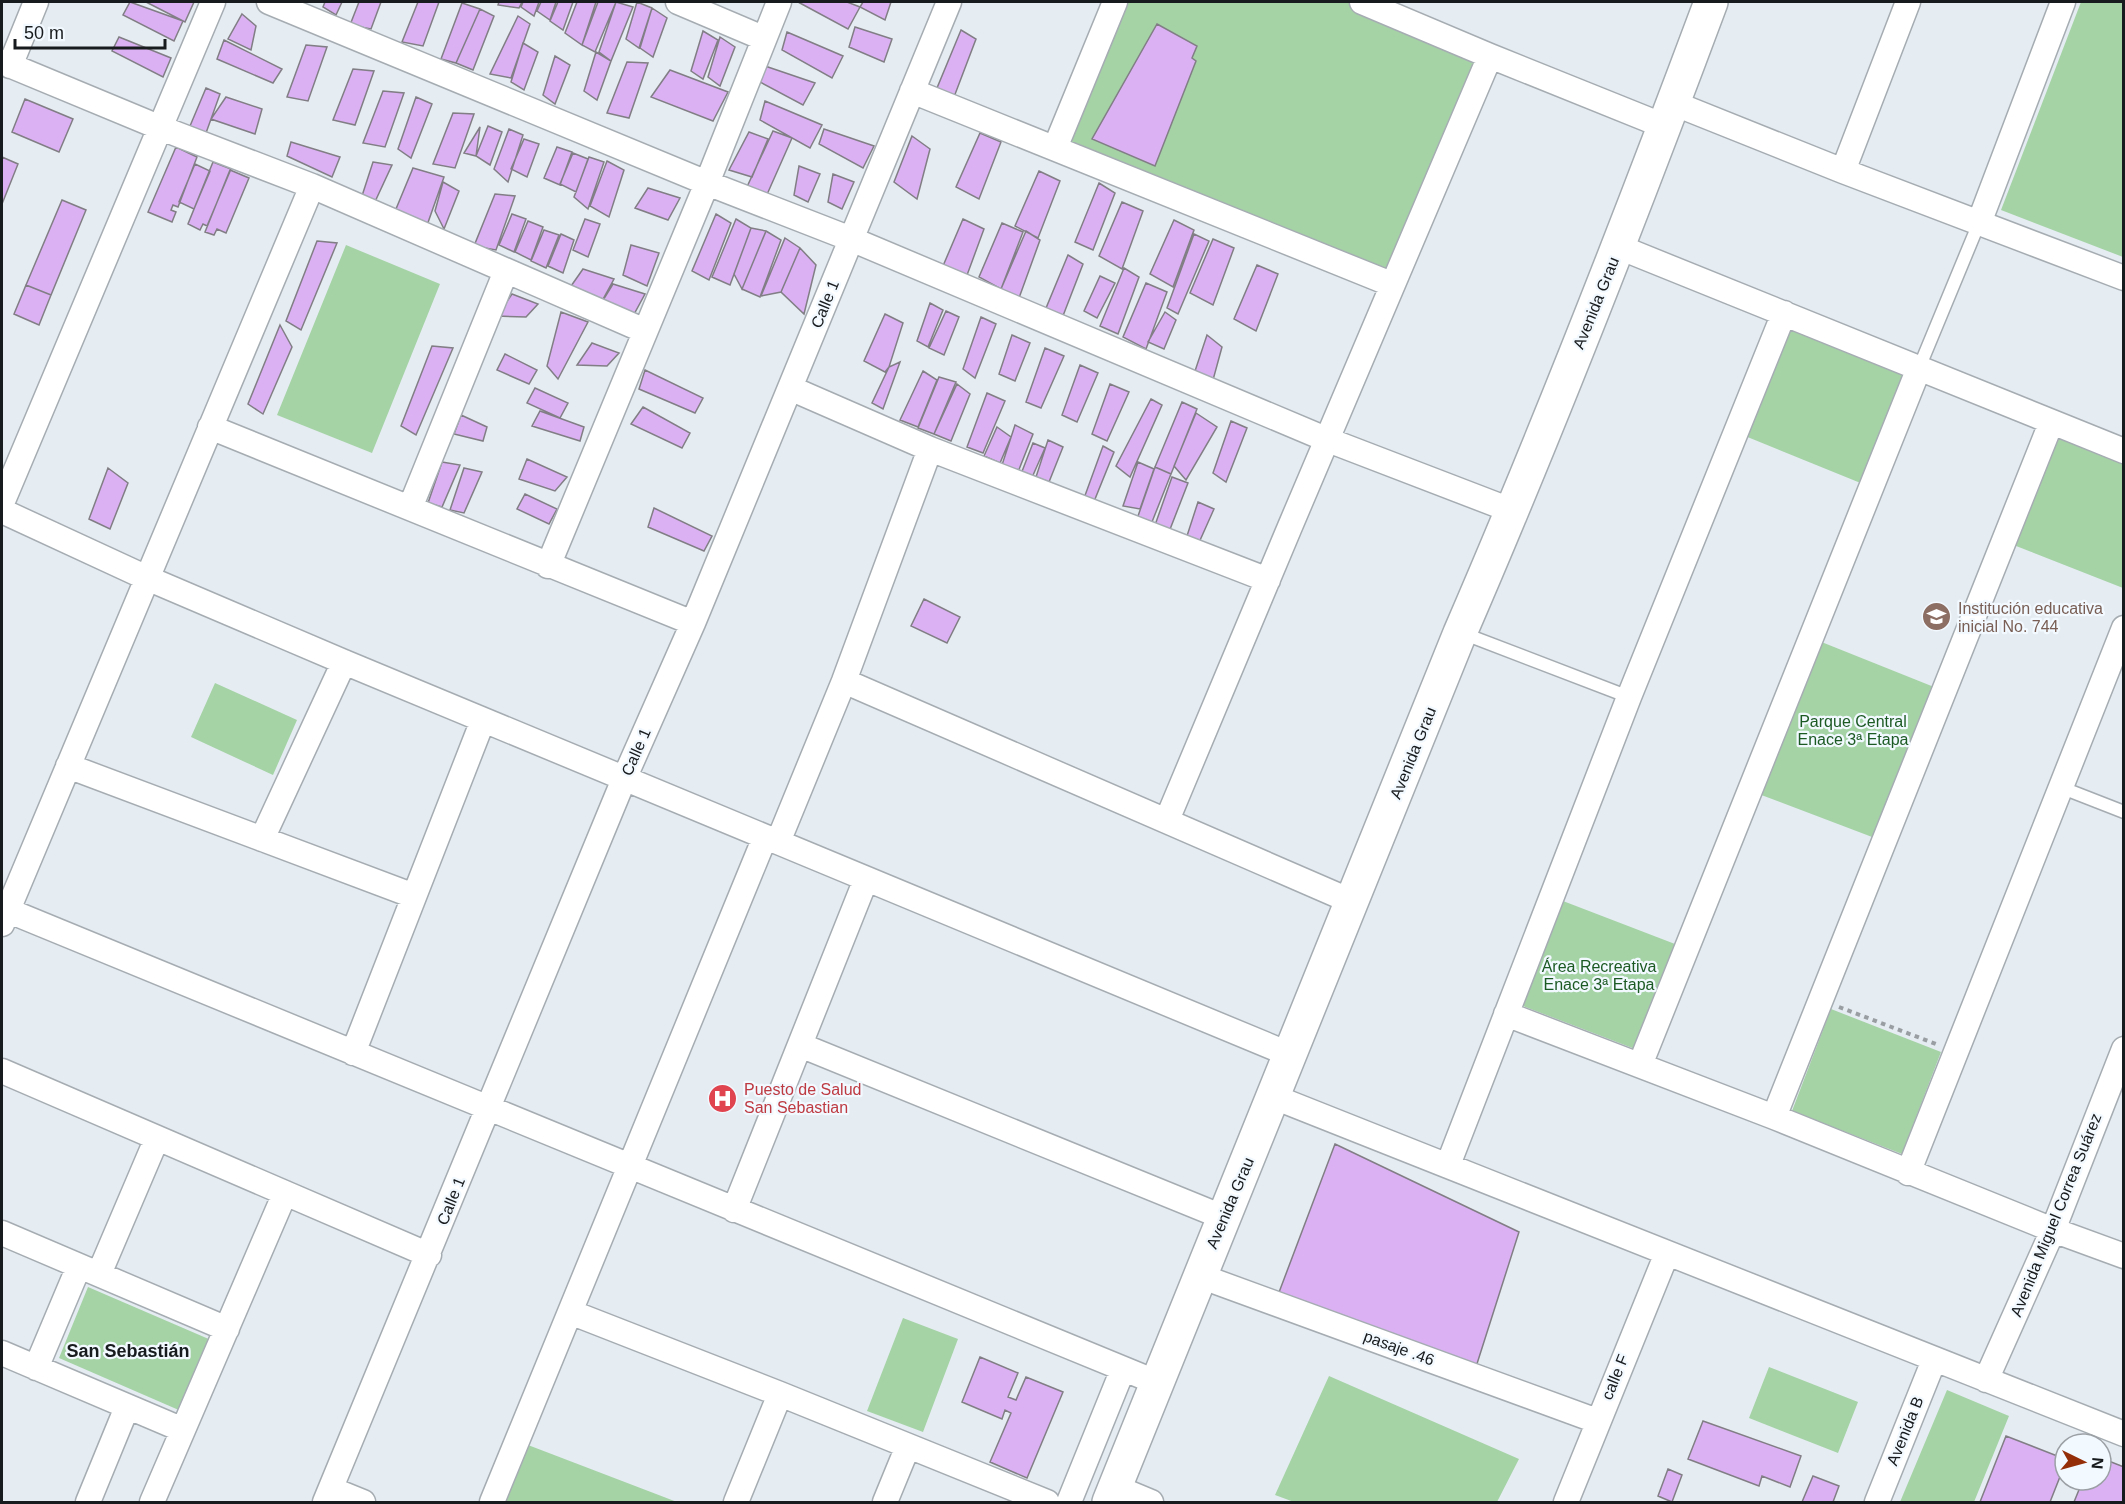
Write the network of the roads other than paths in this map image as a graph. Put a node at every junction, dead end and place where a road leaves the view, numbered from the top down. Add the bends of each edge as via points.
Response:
1 (36, 2) edge
2 (213, 2) edge
3 (269, 2) edge
4 (678, 2) edge
5 (779, 2) edge
6 (949, 2) edge
7 (1115, 2) edge
8 (1362, 2) edge
9 (1711, 2) edge
10 (1908, 2) edge
11 (2063, 2) edge
12 (763, 38) junction
13 (1490, 56) junction
14 (6, 64) edge
15 (912, 91) junction
16 (1669, 115) junction
17 (161, 128) junction
18 (1055, 147) junction
19 (1843, 171) junction
20 (707, 183) junction
21 (312, 186) junction
22 (1979, 223) junction
23 (851, 239) junction
24 (1619, 247) junction
25 (506, 271) junction
26 (2124, 278) edge
27 (1391, 284) junction
28 (1784, 313) junction
29 (645, 331) junction
30 (1919, 368) junction
31 (790, 388) junction
32 (2051, 423) junction
33 (210, 428) junction
34 (1328, 440) junction
35 (930, 449) junction
36 (2124, 451) edge
37 (2, 503) edge
38 (410, 508) junction
39 (2, 511) edge
40 (1513, 511) junction
41 (548, 566) junction
42 (147, 578) junction
43 (1268, 580) junction
44 (693, 623) junction
45 (2124, 628) edge
46 (1460, 633) junction
47 (344, 662) junction
48 (844, 681) junction
49 (1629, 697) junction
50 (483, 720) junction
51 (68, 766) junction
52 (624, 779) junction
53 (2060, 788) junction
54 (2124, 812) edge
55 (1167, 820) junction
56 (262, 839) junction
57 (772, 840) junction
58 (866, 879) junction
59 (414, 896) junction
60 (1353, 902) junction
61 (3, 914) edge
62 (1506, 1014) junction
63 (800, 1045) junction
64 (2124, 1049) edge
65 (352, 1053) junction
66 (1291, 1055) junction
67 (1640, 1065) junction
68 (2, 1071) edge
69 (1274, 1096) junction
70 (488, 1108) junction
71 (1774, 1117) junction
72 (157, 1138) junction
73 (629, 1165) junction
74 (1448, 1165) junction
75 (1908, 1173) junction
76 (285, 1193) junction
77 (734, 1210) junction
78 (1225, 1218) junction
79 (2053, 1230) junction
80 (2, 1233) edge
81 (1667, 1252) junction
82 (429, 1255) junction
83 (2124, 1256) edge
84 (89, 1270) junction
85 (1200, 1276) junction
86 (570, 1312) junction
87 (227, 1329) junction
88 (2, 1353) edge
89 (1934, 1360) junction
90 (36, 1368) junction
91 (1123, 1369) junction
92 (1986, 1380) junction
93 (1158, 1383) junction
94 (780, 1394) junction
95 (127, 1407) junction
96 (1598, 1420) junction
97 (183, 1430) junction
98 (2124, 1434) edge
99 (908, 1446) junction
100 (1112, 1495) edge
101 (328, 1496) edge
102 (88, 1503) edge
103 (152, 1503) edge
104 (363, 1503) edge
105 (492, 1503) edge
106 (736, 1503) edge
107 (885, 1503) edge
108 (1047, 1503) edge
109 (1069, 1503) edge
110 (1151, 1503) edge
111 (1566, 1503) edge
112 (1877, 1503) edge

1 - 14 street
2 - 17 street
3 - 20 street
4 - 12 street
5 - 12 street
6 - 15 street, Calle 1
7 - 18 street
8 - 13 street
9 - 16 main road, Avenida Grau
10 - 19 street
11 - 22 street
12 - 20 street
13 - 16 street
13 - 27 street
14 - 17 street
15 - 18 street
15 - 23 street, Calle 1
16 - 19 street
16 - 24 main road, Avenida Grau
17 - 21 street
17 - 37 street
18 - 27 street
19 - 22 street
20 - 23 street
20 - 29 street
21 - 25 street
21 - 33 street
22 - 26 street
22 - 30 lane
23 - 31 street, Calle 1
23 - 34 street
24 - 28 street
24 - 40 main road, Avenida Grau
25 - 29 street
25 - 38 street
27 - 34 street
28 - 30 street
28 - 49 street
29 - 41 street
30 - 32 street
30 - 67 street
31 - 35 street
31 - 44 street, Calle 1
32 - 36 street
32 - 71 street
33 - 38 street
33 - 42 street
34 - 40 street
34 - 43 street
35 - 43 street
35 - 48 street
38 - 41 street
39 - 42 street
40 - 46 main road, Avenida Grau
41 - 44 street
42 - 47 street
42 - 51 street
43 - 55 street
44 - 52 street, Calle 1
45 - 53 street
46 - 49 lane
46 - 60 main road, Avenida Grau
47 - 50 street
47 - 56 street
48 - 55 street
48 - 57 street
49 - 62 street
50 - 52 street
50 - 59 street
51 - 56 street
51 - 61 street
52 - 57 street
52 - 70 street, Calle 1
53 - 54 lane
53 - 75 street
55 - 60 street
56 - 59 street
57 - 58 street
57 - 73 street
58 - 63 street
58 - 66 street
59 - 65 street
60 - 66 main road, Avenida Grau
61 - 65 street
62 - 67 street
62 - 74 street
63 - 77 street
63 - 78 street
64 - 79 street, Avenida Miguel Correa Suárez
65 - 70 street
66 - 69 main road, Avenida Grau
67 - 71 street
68 - 72 street
69 - 74 street
69 - 78 main road, Avenida Grau
70 - 73 street
70 - 82 street, Calle 1
71 - 75 street
72 - 76 street
72 - 84 street
73 - 77 street
73 - 86 street
74 - 81 street
75 - 79 street
76 - 82 street
76 - 87 street
77 - 91 street
78 - 85 main road, Avenida Grau
79 - 83 street
79 - 92 street, Avenida Miguel Correa Suárez
80 - 84 street
81 - 89 street
81 - 96 street, calle F
82 - 101 street, Calle 1
84 - 87 street
84 - 90 street
85 - 93 main road, Avenida Grau
85 - 96 street, pasaje .46
86 - 94 street
86 - 105 street
87 - 97 street
88 - 90 street
89 - 92 street
89 - 112 street, Avenida B
90 - 95 street
91 - 93 street
91 - 109 street
92 - 98 street
93 - 100 main road, Avenida Grau
94 - 99 street
94 - 106 street
95 - 97 street
95 - 102 street
96 - 111 street, calle F
97 - 103 street
99 - 107 street
99 - 108 street
100 - 110 street
101 - 104 street

